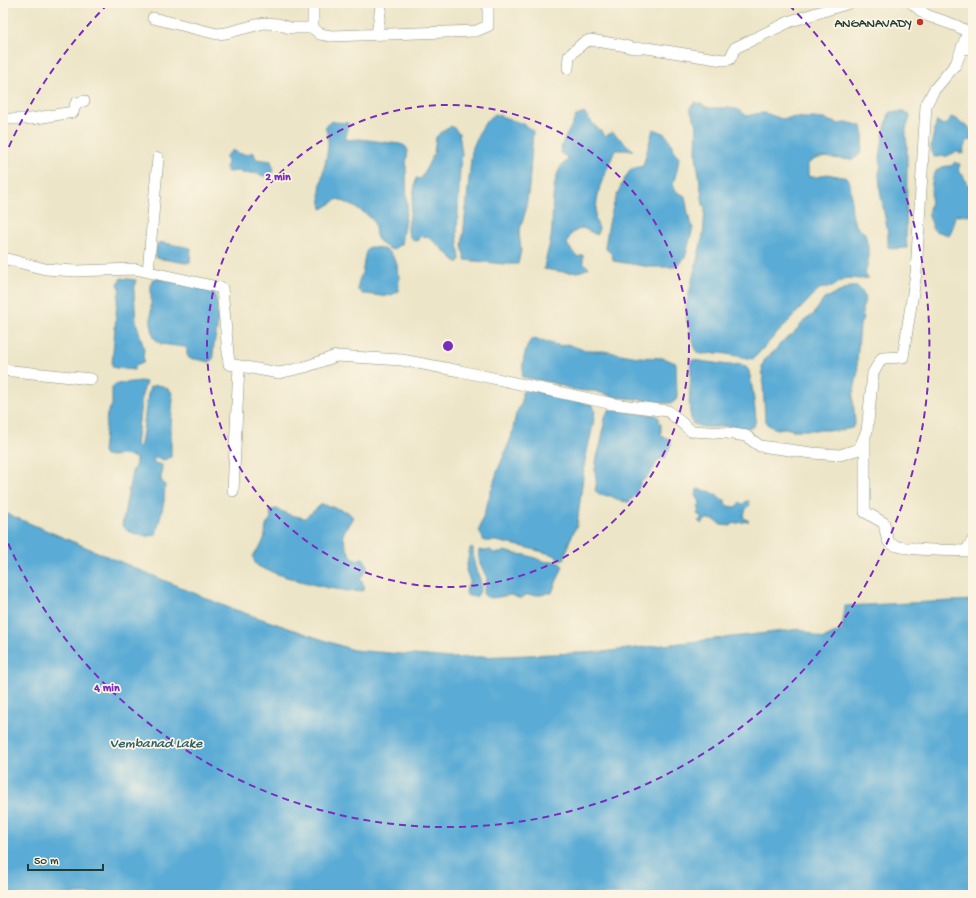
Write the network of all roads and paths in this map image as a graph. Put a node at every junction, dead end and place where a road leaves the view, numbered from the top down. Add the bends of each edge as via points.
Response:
1 (313, 3) edge
2 (488, 3) edge
3 (849, 3) edge
4 (912, 3) edge
5 (381, 6) dead end
6 (153, 18) dead end
7 (313, 28) junction
8 (970, 29) edge
9 (377, 34) junction
10 (968, 49) edge
11 (568, 68) dead end
12 (84, 101) dead end
13 (3, 119) edge
14 (158, 158) dead end
15 (3, 258) edge
16 (148, 272) junction
17 (239, 366) junction
18 (3, 370) edge
19 (91, 380) dead end
20 (865, 435) junction
21 (232, 491) dead end
22 (973, 540) edge

1 - 7 street
2 - 9 street via 488,26 476,31
3 - 11 street via 791,21 734,48 730,59 632,48 590,40 569,56
4 - 8 street via 926,15
5 - 9 street
6 - 7 street via 217,34 264,23 290,28
7 - 9 street via 320,34 331,36
8 - 10 street
10 - 20 street via 934,90 926,105 916,273 903,357 882,358 873,373
12 - 13 street via 76,103 73,112 31,119
14 - 16 street
15 - 16 street via 45,269 135,269
16 - 17 street via 222,288 228,364
17 - 20 street via 279,373 336,356 402,360 613,404 668,411 691,431 746,436 760,446 840,455 859,449
17 - 21 street
18 - 19 street
20 - 22 street via 865,512 884,523 888,541 894,546 966,551

